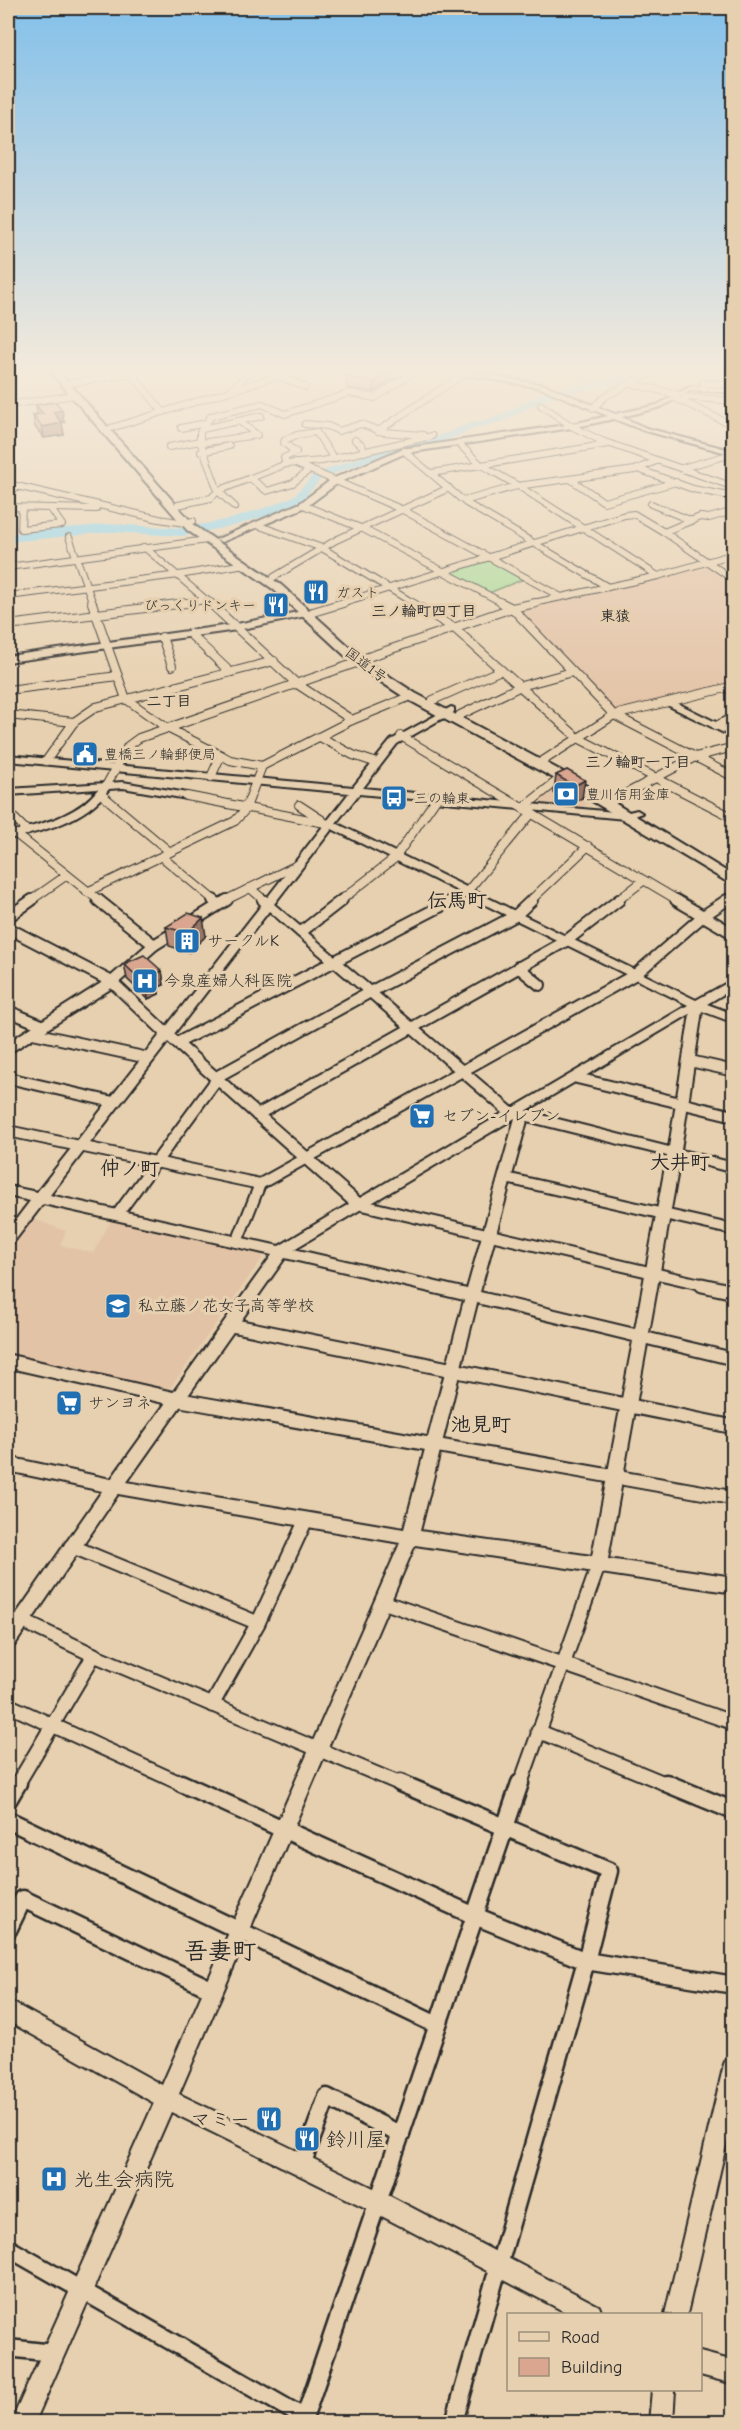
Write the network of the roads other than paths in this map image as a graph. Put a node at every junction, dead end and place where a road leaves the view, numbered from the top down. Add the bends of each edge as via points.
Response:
1 (18, 487) edge
2 (20, 487) edge
3 (160, 487) edge
4 (163, 487) edge
5 (214, 487) edge
6 (227, 487) edge
7 (262, 487) edge
8 (279, 487) edge
9 (326, 487) edge
10 (350, 487) edge
11 (512, 487) edge
12 (519, 487) edge
13 (582, 487) edge
14 (657, 487) edge
15 (689, 487) edge
16 (448, 488) joint
17 (218, 491) junction
18 (8, 492) edge
19 (734, 497) edge
20 (464, 501) junction
21 (651, 504) dead end
22 (178, 505) junction
23 (303, 505) junction
24 (8, 507) edge
25 (236, 507) dead end
26 (21, 508) junction
27 (114, 508) junction
28 (51, 509) junction
29 (403, 510) junction
30 (734, 511) edge
31 (692, 521) junction
32 (257, 525) junction
33 (582, 527) junction
34 (363, 529) junction
35 (200, 531) junction
36 (664, 532) junction
37 (69, 537) dead end
38 (534, 542) junction
39 (144, 547) junction
40 (322, 548) junction
41 (734, 554) edge
42 (76, 557) junction
43 (488, 557) junction
44 (709, 561) junction
45 (245, 564) junction
46 (8, 567) edge
47 (444, 571) junction
48 (178, 575) junction
49 (658, 576) junction
50 (274, 577) junction
51 (734, 580) edge
52 (86, 586) junction
53 (608, 586) junction
54 (387, 589) junction
55 (8, 596) edge
56 (561, 597) junction
57 (207, 600) junction
58 (512, 608) junction
59 (309, 613) junction
60 (95, 614) junction
61 (8, 626) edge
62 (237, 627) junction
63 (454, 628) junction
64 (190, 634) junction
65 (162, 637) junction
66 (108, 645) junction
67 (8, 658) edge
68 (362, 660) junction
69 (274, 661) junction
70 (172, 666) dead end
71 (501, 670) junction
72 (230, 672) junction
73 (572, 672) junction
74 (118, 676) junction
75 (297, 684) junction
76 (520, 686) junction
77 (734, 686) edge
78 (8, 690) edge
79 (411, 696) junction
80 (126, 699) junction
81 (433, 700) junction
82 (668, 702) junction
83 (452, 713) junction
84 (614, 715) junction
85 (8, 716) edge
86 (734, 717) edge
87 (352, 720) junction
88 (74, 722) junction
89 (716, 726) junction
90 (167, 728) junction
91 (734, 735) edge
92 (320, 736) junction
93 (401, 736) junction
94 (578, 738) junction
95 (734, 747) edge
96 (221, 755) junction
97 (695, 757) junction
98 (8, 758) edge
99 (46, 761) junction
100 (541, 762) junction
101 (377, 763) junction
102 (262, 766) junction
103 (116, 768) junction
104 (211, 777) junction
105 (562, 777) junction
106 (657, 777) junction
107 (734, 777) edge
108 (255, 781) junction
109 (103, 790) junction
110 (355, 791) junction
111 (8, 792) edge
112 (187, 796) joint
113 (436, 799) junction
114 (614, 800) junction
115 (298, 805) dead end
116 (246, 806) junction
117 (527, 810) junction
118 (8, 812) edge
119 (631, 815) junction
120 (734, 818) edge
121 (330, 824) junction
122 (27, 831) junction
123 (12, 835) edge
124 (588, 846) junction
125 (166, 855) junction
126 (395, 858) junction
127 (297, 865) junction
128 (734, 871) edge
129 (67, 875) junction
130 (643, 880) junction
131 (734, 882) edge
132 (249, 888) junction
133 (87, 892) junction
134 (466, 893) junction
135 (734, 895) edge
136 (218, 904) junction
137 (268, 904) junction
138 (515, 916) junction
139 (703, 916) junction
140 (8, 918) edge
141 (8, 928) edge
142 (301, 932) junction
143 (734, 934) edge
144 (566, 941) junction
145 (154, 945) junction
146 (335, 960) junction
147 (518, 967) junction
148 (636, 974) junction
149 (112, 982) junction
150 (734, 983) edge
151 (540, 985) dead end
152 (372, 991) junction
153 (697, 1005) junction
154 (8, 1011) edge
155 (734, 1019) edge
156 (44, 1026) junction
157 (412, 1026) junction
158 (33, 1033) junction
159 (167, 1034) junction
160 (177, 1043) junction
161 (8, 1048) edge
162 (148, 1058) junction
163 (690, 1061) junction
164 (462, 1070) junction
165 (734, 1071) edge
166 (8, 1078) edge
167 (216, 1078) junction
168 (577, 1078) junction
169 (113, 1101) junction
170 (683, 1104) junction
171 (516, 1114) junction
172 (257, 1115) junction
173 (734, 1116) edge
174 (8, 1131) edge
175 (80, 1146) junction
176 (674, 1153) junction
177 (306, 1157) junction
178 (156, 1161) junction
179 (734, 1168) edge
180 (506, 1178) junction
181 (260, 1184) junction
182 (8, 1191) edge
183 (39, 1198) junction
184 (358, 1204) junction
185 (117, 1215) junction
186 (664, 1215) junction
187 (734, 1230) edge
188 (488, 1234) junction
189 (8, 1239) edge
190 (237, 1242) junction
191 (282, 1253) junction
192 (652, 1274) junction
193 (734, 1292) edge
194 (472, 1296) junction
195 (231, 1325) junction
196 (641, 1337) junction
197 (734, 1359) edge
198 (8, 1361) edge
199 (453, 1369) junction
200 (174, 1399) junction
201 (629, 1405) junction
202 (734, 1427) edge
203 (434, 1445) junction
204 (8, 1464) edge
205 (615, 1477) junction
206 (112, 1488) junction
207 (734, 1498) edge
208 (305, 1522) junction
209 (410, 1538) junction
210 (71, 1546) junction
211 (599, 1564) junction
212 (734, 1585) edge
213 (383, 1602) junction
214 (20, 1620) junction
215 (258, 1623) junction
216 (8, 1641) edge
217 (94, 1655) junction
218 (564, 1663) junction
219 (8, 1705) edge
220 (212, 1705) junction
221 (734, 1722) edge
222 (53, 1726) junction
223 (538, 1731) junction
224 (318, 1748) junction
225 (8, 1800) edge
226 (734, 1810) edge
227 (8, 1820) edge
228 (504, 1826) junction
229 (285, 1829) junction
230 (476, 1916) junction
231 (8, 1930) edge
232 (240, 1932) junction
233 (586, 1961) junction
234 (734, 1985) edge
235 (213, 1990) junction
236 (8, 2010) edge
237 (437, 2025) junction
238 (734, 2064) edge
239 (165, 2098) junction
240 (400, 2135) junction
241 (302, 2165) junction
242 (378, 2202) junction
243 (8, 2248) edge
244 (497, 2266) junction
245 (81, 2289) junction
246 (589, 2313) edge
247 (676, 2313) edge
248 (8, 2348) edge
249 (54, 2353) junction
250 (702, 2364) edge
251 (734, 2373) edge
252 (664, 2391) edge
253 (304, 2420) edge
254 (23, 2422) edge
255 (454, 2422) edge
256 (662, 2422) edge

1 - 18 street
2 - 27 street
3 - 35 highway, 国道1号
4 - 22 highway, 国道1号
5 - 17 street
6 - 17 street
7 - 8 street via 267,491
9 - 23 street
10 - 29 street
11 - 20 street
12 - 33 street
13 - 14 street via 604,502
15 - 19 street
16 - 20 street
16 - 29 street
17 - 22 street via 211,498
17 - 25 street
20 - 38 street
21 - 31 street
22 - 35 highway, 国道1号
23 - 32 street
23 - 34 street
24 - 26 street
26 - 28 street
26 - 28 street via 21,529 62,525
27 - 28 street
27 - 35 street
29 - 34 street
29 - 43 street
30 - 31 street
31 - 36 street
32 - 35 street
32 - 40 street
33 - 36 street via 634,514
33 - 38 street
33 - 49 street
34 - 40 street
34 - 47 street
35 - 39 street
35 - 45 highway, 国道1号
35 - 50 highway, 国道1号
36 - 44 street
37 - 42 street
38 - 43 street
38 - 53 street
39 - 42 street
39 - 48 street
40 - 50 street
40 - 54 street
41 - 44 street
42 - 46 street
42 - 52 street
43 - 47 street
43 - 56 street
44 - 49 street
44 - 51 street
45 - 48 street
45 - 59 highway, 国道1号
47 - 54 street
47 - 58 street
48 - 52 street
48 - 57 street
49 - 53 street
50 - 59 highway, 国道1号
52 - 55 street
52 - 60 street
53 - 56 street
54 - 59 street
54 - 63 street
56 - 58 street
57 - 60 street
57 - 62 street
58 - 63 street
58 - 73 street
59 - 62 street
59 - 68 highway, 国道1号
60 - 61 street
60 - 66 street
62 - 64 street
62 - 69 street
63 - 68 street
63 - 71 street
64 - 65 street
64 - 72 street
65 - 66 street
65 - 70 street
66 - 67 street
66 - 74 street
68 - 75 street
68 - 79 highway, 国道1号
68 - 81 highway, 国道1号
69 - 72 street
69 - 75 street
71 - 76 street
71 - 81 street
72 - 80 street
73 - 76 street
73 - 84 street
74 - 78 street
74 - 80 street
75 - 87 street
75 - 90 street
76 - 83 street
76 - 94 street
77 - 82 street
79 - 83 highway, 国道1号
79 - 87 street
80 - 88 street via 96,707
80 - 90 street
81 - 83 highway, 国道1号
82 - 84 street
82 - 89 street
83 - 93 street
83 - 100 highway, 国道1号
84 - 94 street
84 - 97 street
85 - 88 street
86 - 89 street
87 - 92 street
88 - 99 street
89 - 91 street
90 - 96 street
90 - 103 street via 139,738 129,746
92 - 101 street via 353,755
92 - 102 street
93 - 101 street
93 - 117 street
94 - 100 street
94 - 106 street
95 - 97 street
96 - 102 street
96 - 104 street
97 - 106 street
97 - 107 street
98 - 99 street
99 - 103 street
100 - 105 highway, 国道1号
100 - 114 highway, 国道1号
101 - 110 street
102 - 108 street
103 - 104 street
103 - 109 street
104 - 108 street
105 - 117 street
105 - 119 highway, 国道1号
106 - 114 street
106 - 120 street
108 - 110 street
108 - 116 street
109 - 111 street
109 - 112 street via 141,787
109 - 122 street via 92,803 72,815
109 - 125 street
110 - 113 street
110 - 121 street
112 - 116 street
113 - 117 street
113 - 126 street
114 - 119 highway, 国道1号
115 - 121 street
116 - 121 street
116 - 125 street via 230,825
117 - 119 street
117 - 124 street
117 - 134 street
118 - 122 street
119 - 128 highway, 国道1号
119 - 131 highway, 国道1号
121 - 126 street
121 - 127 street
122 - 123 street
123 - 129 street
124 - 130 street
124 - 138 street
125 - 133 street
125 - 136 street
126 - 134 street
126 - 142 street
127 - 132 street
127 - 137 street
129 - 133 street
129 - 140 street
130 - 139 street
130 - 144 street
132 - 136 street
132 - 137 street
133 - 145 street
134 - 138 street
134 - 146 street
135 - 139 street
136 - 145 street
137 - 142 street
137 - 159 street
138 - 144 street
138 - 152 street
139 - 143 street
139 - 148 street
141 - 149 street
142 - 146 street
144 - 147 street
144 - 148 street
145 - 149 street
146 - 152 street
146 - 160 street
147 - 151 street
147 - 157 street
148 - 153 street
148 - 164 street
149 - 156 street
149 - 159 street
150 - 153 street
152 - 157 street
152 - 167 street
153 - 155 street
153 - 163 street
153 - 168 street
154 - 156 street
156 - 158 street
157 - 164 street
157 - 172 street
158 - 161 street
158 - 162 street
159 - 160 street
159 - 162 street
160 - 167 street
162 - 169 street
163 - 165 street
163 - 170 street
164 - 171 street
164 - 177 street
166 - 169 street
167 - 172 street
167 - 178 street
168 - 170 street
168 - 171 street
169 - 175 street
170 - 173 street
170 - 176 street
171 - 176 street
171 - 180 street
171 - 184 street
172 - 177 street
174 - 175 street
175 - 178 street
175 - 183 street
176 - 179 street
176 - 186 street
177 - 181 street
177 - 184 street
178 - 181 street
178 - 185 street
180 - 186 street
180 - 188 street
181 - 190 street
182 - 183 street
183 - 185 street
183 - 189 street
184 - 188 street
184 - 191 street
185 - 190 street
186 - 187 street
186 - 192 street
188 - 192 street
188 - 194 street
190 - 191 street
191 - 194 street
191 - 195 street
192 - 193 street
192 - 196 street
194 - 196 street
194 - 199 street
195 - 199 street
195 - 200 street
196 - 197 street
196 - 201 street
198 - 200 street
199 - 201 street
199 - 203 street
200 - 203 street
200 - 206 street
201 - 202 street
201 - 205 street
203 - 205 street
203 - 209 street
204 - 206 street
205 - 207 street
205 - 211 street
206 - 208 street
206 - 210 street
208 - 209 street
208 - 215 street
209 - 211 street
209 - 213 street
210 - 214 street
210 - 215 street
211 - 212 street
211 - 218 street
213 - 218 street
213 - 224 street
214 - 216 street
214 - 217 street
215 - 220 street
217 - 220 street
217 - 222 street
218 - 221 street
218 - 223 street
219 - 222 street
220 - 224 street
222 - 225 street
222 - 229 street
223 - 226 street
223 - 228 street
224 - 228 street
224 - 229 street
227 - 232 street
228 - 230 street
228 - 233 street via 609,1871
229 - 230 street
229 - 232 street
230 - 233 street
230 - 237 street
231 - 235 street via 23,1899
232 - 235 street
232 - 237 street
233 - 234 street
233 - 244 street
235 - 239 street
236 - 239 street
237 - 240 street
238 - 247 street
239 - 241 street
239 - 245 street
240 - 241 street via 327,2097
240 - 242 street
241 - 242 street
242 - 244 street
242 - 253 street
243 - 245 street
244 - 246 street
244 - 255 street
245 - 249 street
245 - 253 street
248 - 249 street
249 - 254 street
250 - 251 street
252 - 256 street

